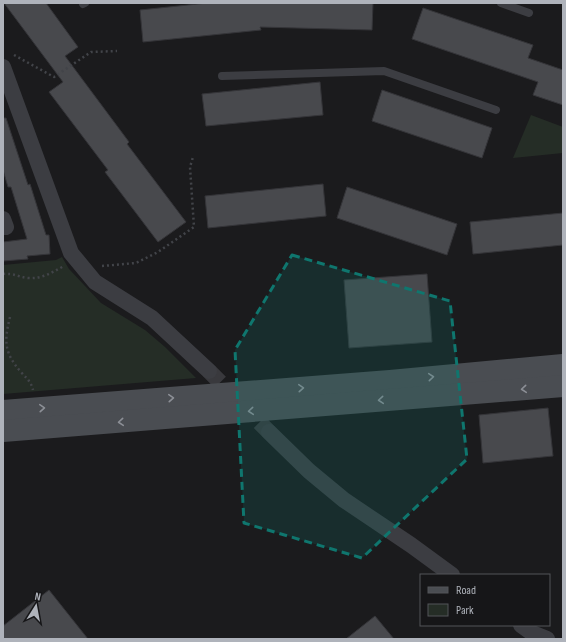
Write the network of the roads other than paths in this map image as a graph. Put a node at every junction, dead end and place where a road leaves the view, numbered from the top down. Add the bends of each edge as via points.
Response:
1 (501, 3) edge
2 (529, 13) dead end
3 (3, 67) edge
4 (222, 76) dead end
5 (496, 110) dead end
6 (3, 219) edge
7 (3, 227) edge
8 (563, 365) edge
9 (209, 371) tunnel mouth
10 (563, 386) edge
11 (3, 411) edge
12 (3, 431) edge
13 (269, 432) tunnel mouth
14 (451, 574) edge
15 (522, 626) edge
16 (547, 639) edge

1 - 2 lane
3 - 9 street via 71,253 95,282 152,318
4 - 5 lane via 384,71
6 - 7 street via 6,227
11 -> 8 street
10 -> 12 street
13 - 14 street via 309,471 344,500
15 - 16 street

